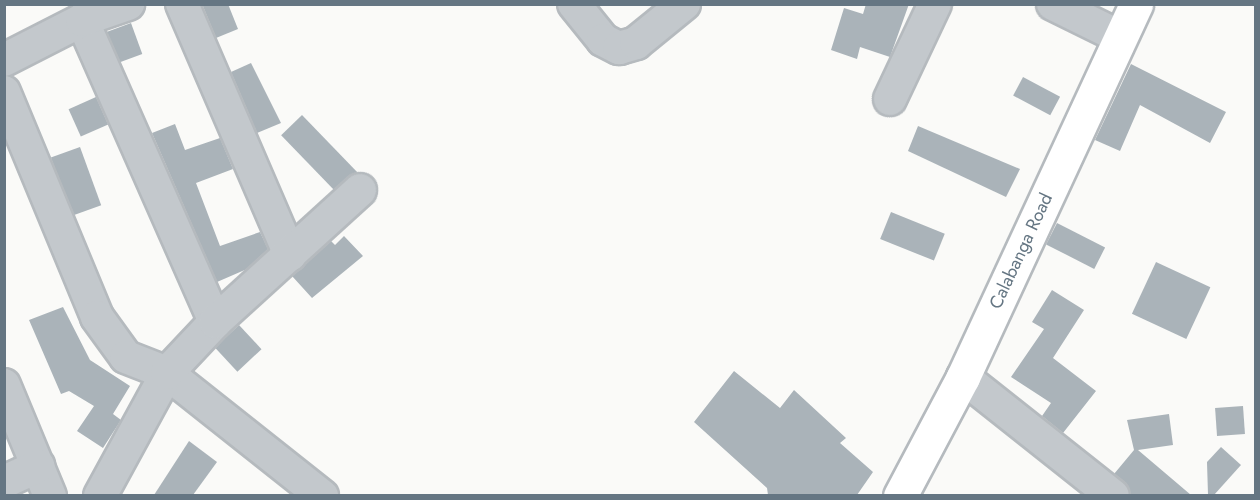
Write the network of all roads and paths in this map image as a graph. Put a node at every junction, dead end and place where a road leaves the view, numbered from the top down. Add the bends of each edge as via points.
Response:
1 (128, 4) edge
2 (182, 4) edge
3 (574, 4) edge
4 (684, 4) edge
5 (935, 4) edge
6 (1053, 4) edge
7 (1136, 4) edge
8 (82, 20) junction
9 (1120, 37) junction
10 (4, 60) edge
11 (4, 92) edge
12 (890, 99) dead end
13 (360, 190) dead end
14 (290, 255) junction
15 (215, 322) junction
16 (167, 373) junction
17 (963, 377) junction
18 (4, 385) edge
19 (39, 466) junction
20 (4, 482) edge
21 (109, 492) edge
22 (50, 495) edge
23 (322, 495) edge
24 (900, 495) edge
25 (1113, 495) edge

1 - 8 street
2 - 14 street
3 - 4 street via 603,40 619,48 636,43
5 - 12 street
6 - 9 street
7 - 9 main road, Calabanga Road
8 - 10 street
8 - 15 street
9 - 17 main road, Calabanga Road
11 - 16 street via 97,317 126,357
13 - 14 street
14 - 15 street
15 - 16 street
16 - 21 street
16 - 23 street
17 - 24 main road, Calabanga Road
17 - 25 street
18 - 19 street
19 - 20 street
19 - 22 street

